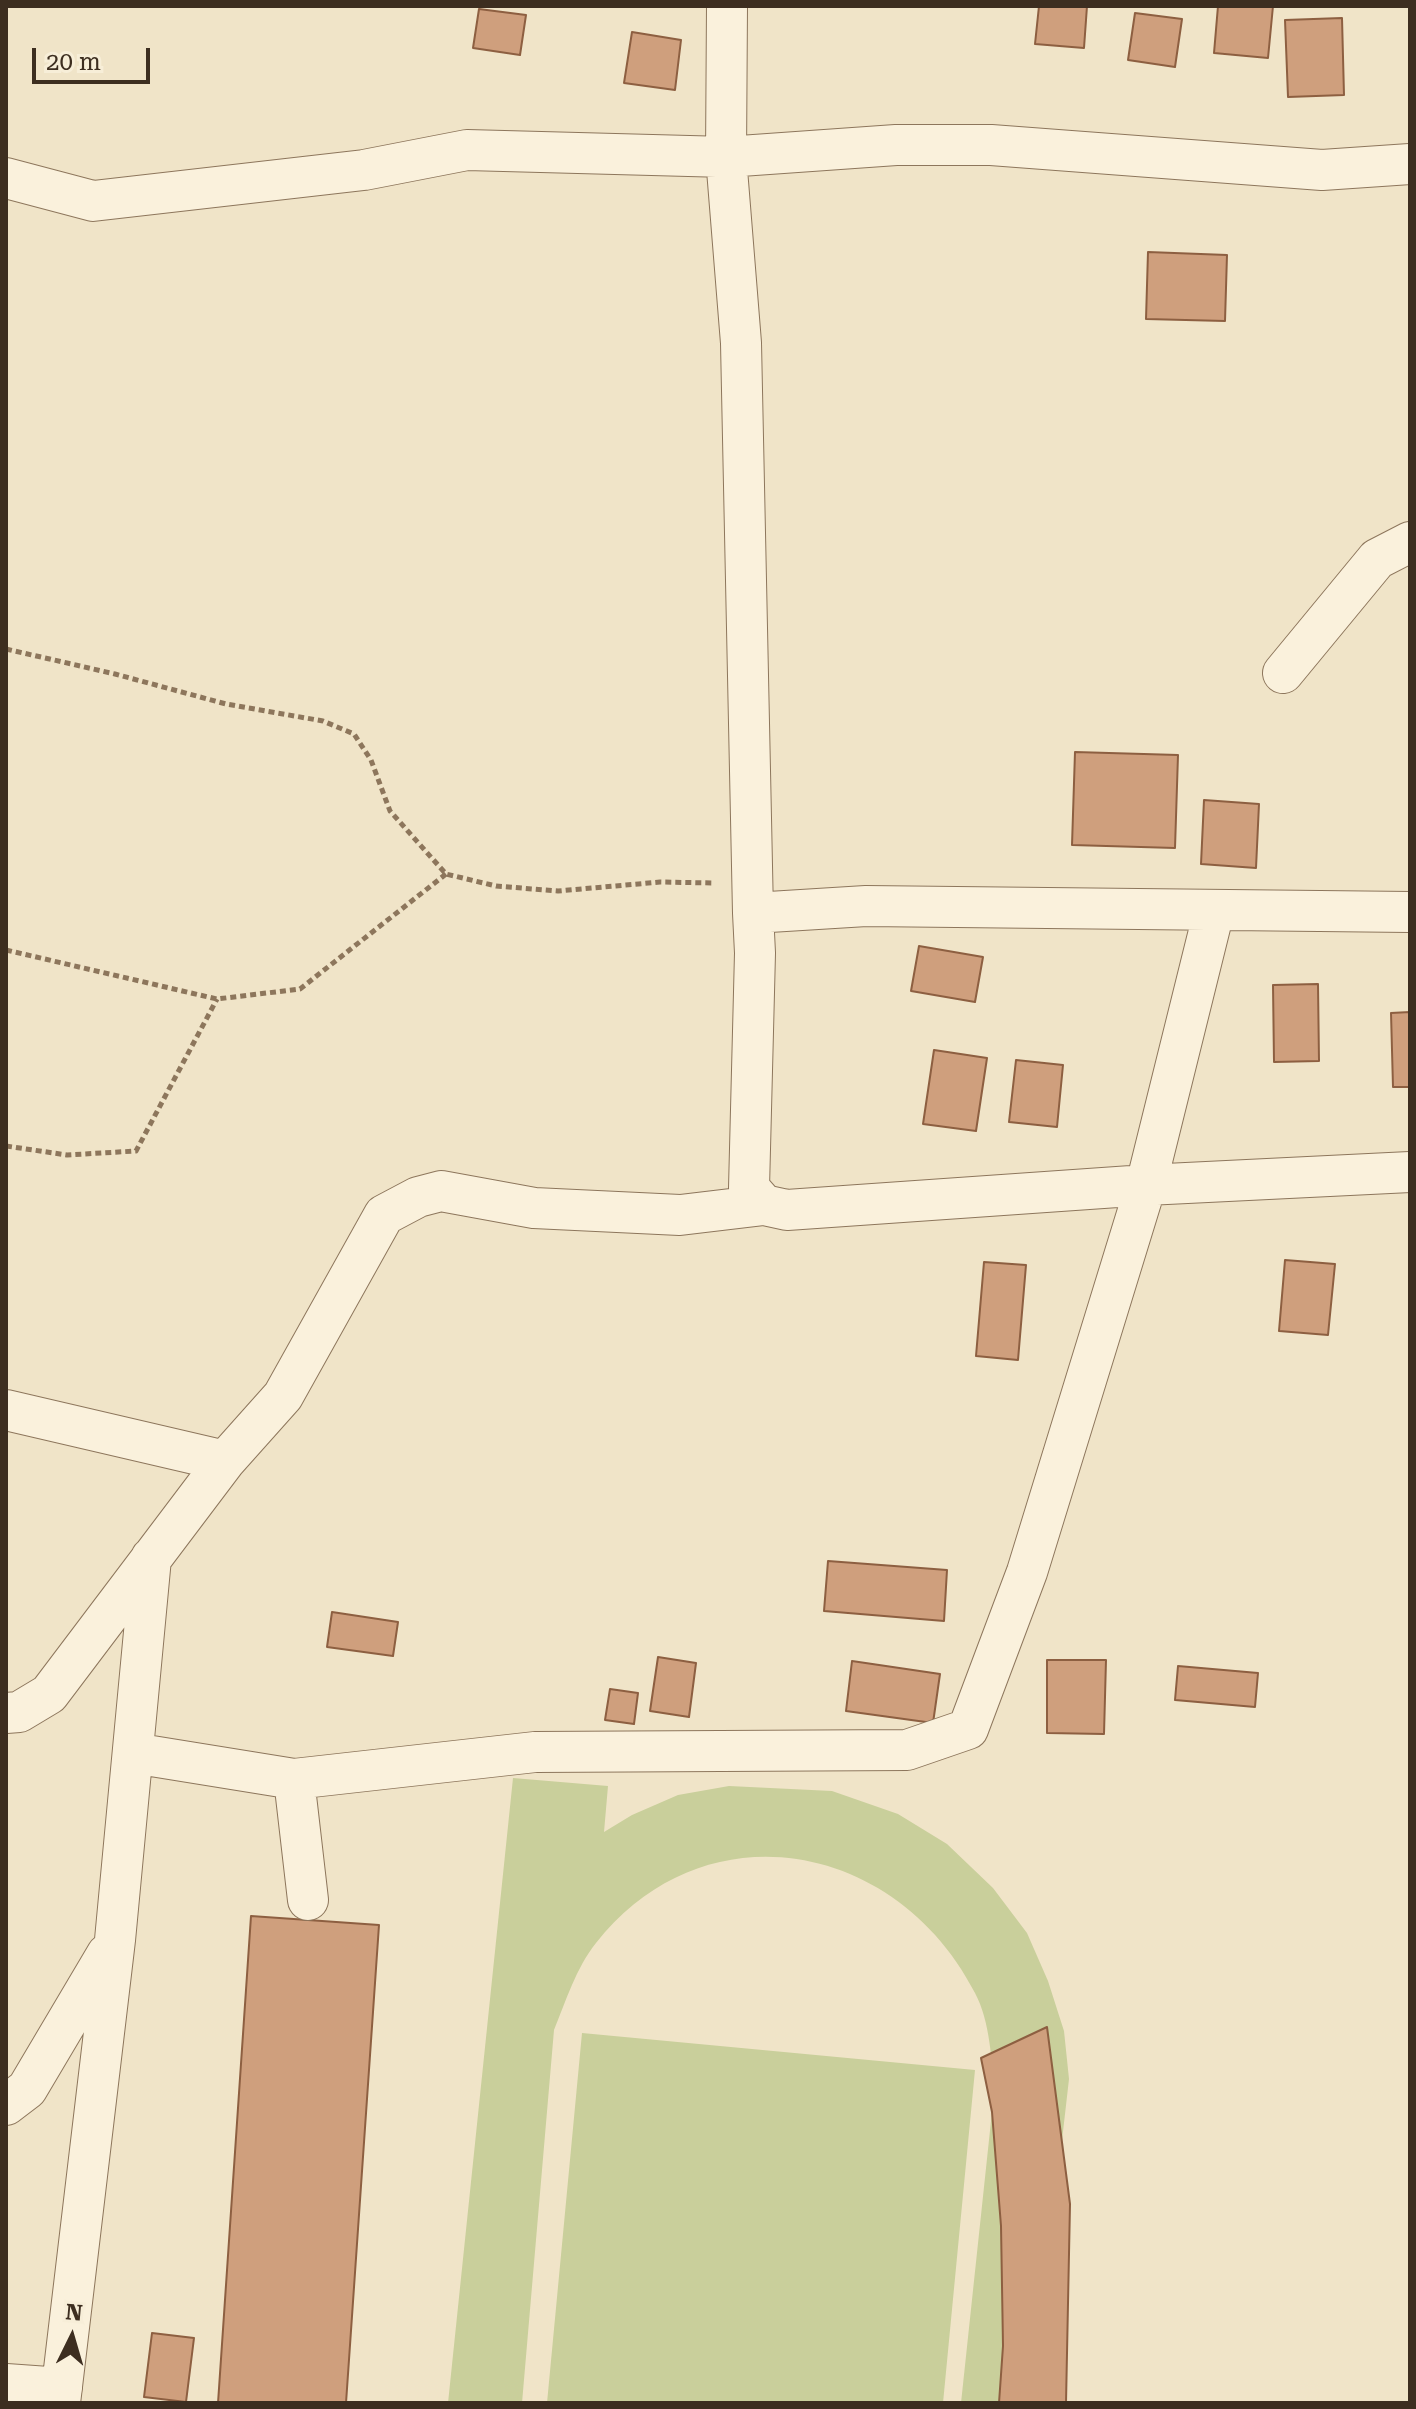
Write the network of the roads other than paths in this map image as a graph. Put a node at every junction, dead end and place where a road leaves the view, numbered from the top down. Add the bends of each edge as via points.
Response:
1 (727, 6) edge
2 (726, 157) junction
3 (1410, 164) edge
4 (6, 178) edge
5 (1410, 542) edge
6 (1283, 673) dead end
7 (753, 899) junction
8 (1214, 911) junction
9 (1410, 912) edge
10 (1410, 1172) edge
11 (1146, 1185) junction
12 (764, 1205) junction
13 (6, 1410) edge
14 (225, 1461) junction
15 (151, 1558) junction
16 (6, 1713) edge
17 (133, 1753) junction
18 (294, 1779) junction
19 (308, 1900) dead end
20 (115, 1940) junction
21 (6, 2105) edge
22 (6, 2384) edge
23 (61, 2396) edge

1 - 2 street
2 - 3 street via 896,145 991,145 1322,170
2 - 4 street via 467,150 364,170 93,201
2 - 7 street via 741,343
5 - 6 street via 1377,559
7 - 8 street via 866,906
7 - 12 street via 749,1188
8 - 9 street
8 - 11 street
10 - 11 street
11 - 12 street via 787,1210
11 - 18 street via 1027,1572 968,1729 907,1750 535,1752
12 - 14 street via 680,1215 534,1208 441,1191 418,1197 384,1215 283,1396
13 - 14 street
14 - 15 street
15 - 16 street via 49,1694 19,1712
15 - 17 street
17 - 18 street
17 - 20 street
18 - 19 street
20 - 21 street via 27,2089
20 - 23 street
22 - 23 street

